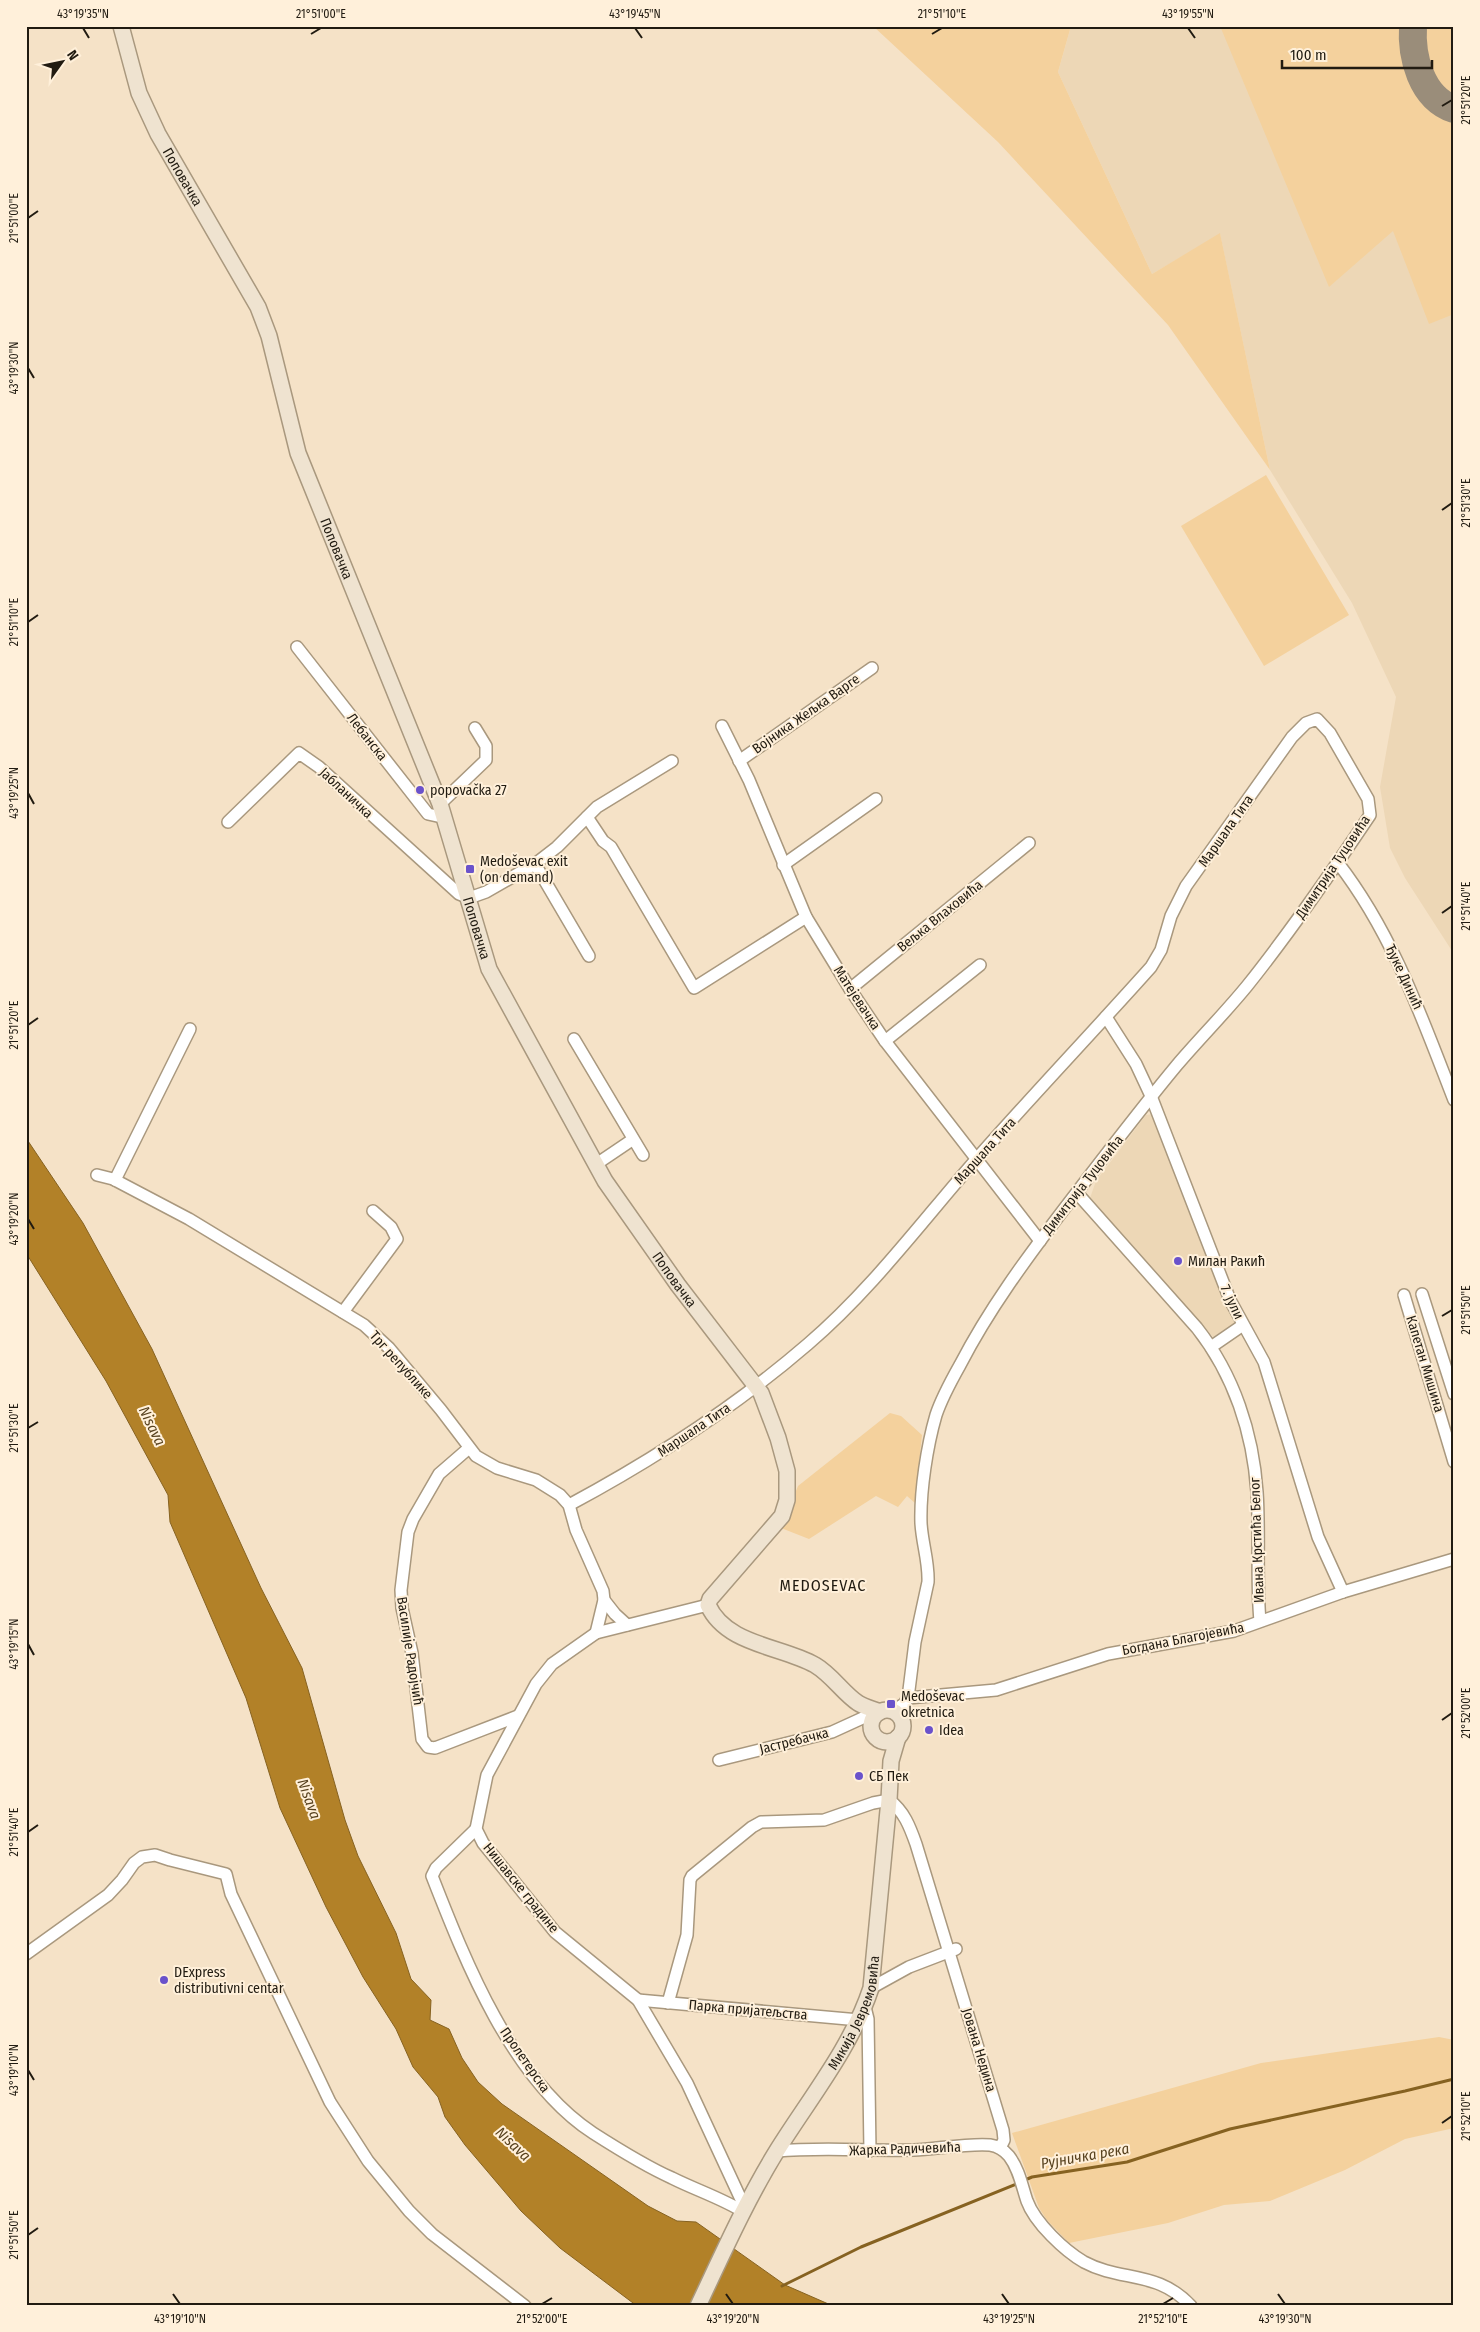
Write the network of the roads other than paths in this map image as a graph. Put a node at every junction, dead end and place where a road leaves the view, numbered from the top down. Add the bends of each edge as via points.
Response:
1 (121, 26) edge
2 (297, 647) dead end
3 (872, 668) dead end
4 (1316, 719) joint
5 (722, 726) dead end
6 (475, 728) dead end
7 (672, 761) dead end
8 (739, 761) junction
9 (876, 799) dead end
10 (441, 809) junction
11 (587, 817) junction
12 (228, 822) dead end
13 (1029, 843) dead end
14 (1338, 863) junction
15 (535, 864) junction
16 (783, 865) junction
17 (468, 898) junction
18 (806, 917) junction
19 (589, 956) dead end
20 (980, 965) dead end
21 (850, 989) junction
22 (1106, 1017) junction
23 (190, 1029) dead end
24 (574, 1039) dead end
25 (885, 1041) junction
26 (1152, 1096) junction
27 (1454, 1100) edge
28 (632, 1140) junction
29 (643, 1156) dead end
30 (976, 1160) junction
31 (595, 1165) junction
32 (97, 1175) dead end
33 (115, 1180) junction
34 (1077, 1193) junction
35 (373, 1212) dead end
36 (1040, 1241) junction
37 (1422, 1294) dead end
38 (1404, 1295) dead end
39 (343, 1312) junction
40 (1243, 1325) junction
41 (1212, 1347) junction
42 (756, 1385) junction
43 (1454, 1394) edge
44 (469, 1448) junction
45 (1454, 1462) edge
46 (568, 1505) junction
47 (1454, 1559) edge
48 (1343, 1592) junction
49 (604, 1600) junction
50 (708, 1605) junction
51 (1260, 1621) junction
52 (627, 1625) junction
53 (596, 1633) junction
54 (886, 1711) junction
55 (518, 1716) junction
56 (898, 1737) junction
57 (879, 1739) junction
58 (719, 1760) dead end
59 (891, 1761) junction
60 (889, 1800) junction
61 (476, 1829) junction
62 (952, 1950) junction
63 (26, 1954) edge
64 (871, 1988) junction
65 (638, 2000) junction
66 (668, 2003) junction
67 (862, 2013) junction
68 (1000, 2148) junction
69 (777, 2151) junction
70 (870, 2151) junction
71 (745, 2210) junction
72 (525, 2306) edge
73 (698, 2306) edge
74 (1191, 2306) edge

1 - 10 street, Поповачка via 139,93 158,134 258,307 269,336 298,453
2 - 10 street, Лебанска via 428,814 433,816
3 - 8 street, Војника Жељка Варге
4 - 14 street, Димитрија Туцовића via 1330,733 1371,808 1370,815
4 - 22 street, Маршала Тита via 1306,722 1292,737 1186,886 1151,967
5 - 8 street, Матејевачка
6 - 10 street via 486,746 486,760
7 - 11 street via 597,807
8 - 16 street, Матејевачка
9 - 16 street
10 - 17 street, Поповачка
11 - 15 street
11 - 18 street via 611,847 694,988
12 - 17 street, Јабланичка via 299,753 459,894
13 - 21 street, Вељка Влаховића
14 - 26 street, Димитрија Туцовића via 1245,988
14 - 27 street, Ђуке Динић via 1368,906 1396,958
15 - 17 street via 486,892
15 - 19 street
16 - 18 street, Матејевачка
17 - 31 street, Поповачка via 489,969
18 - 21 street, Матејевачка
20 - 25 street
21 - 25 street, Матејевачка
22 - 26 street, 7. јули
22 - 30 street, Маршала Тита
23 - 33 street
24 - 28 street
25 - 30 street, Матејевачка
26 - 34 street, Димитрија Туцовића
26 - 40 street, 7. јули via 1230,1300
28 - 29 street
28 - 31 street
30 - 36 street, Матејевачка
30 - 42 street, Маршала Тита via 845,1310 810,1343
31 - 42 street, Поповачка via 678,1285
32 - 33 street, Трг републике
33 - 39 street, Трг републике via 188,1219
34 - 36 street, Димитрија Туцовића
34 - 41 street, Ивана Крстића Белог
35 - 39 street via 390,1227 397,1239
36 - 54 street, Димитрија Туцовића via 1014,1275 969,1347 937,1413 922,1488 922,1537 928,1582 915,1642
37 - 43 street
38 - 45 street, Капетан Мишина
39 - 44 street, Трг републике via 364,1325 389,1348
40 - 41 street
40 - 48 street, 7. јули via 1264,1362 1318,1537
41 - 51 street, Ивана Крстића Белог via 1239,1403 1255,1471
42 - 46 street, Маршала Тита via 639,1466
42 - 50 street, Поповачка via 784,1454 786,1506 782,1516
44 - 46 street, Трг републике via 491,1465 548,1486
44 - 55 street, Василије Радојчић via 439,1474 408,1532 402,1608 412,1653 422,1739 428,1747 435,1748
46 - 49 street, Трг републике via 600,1581
47 - 48 street, Богдана Благојевића
48 - 51 street, Богдана Благојевића
49 - 52 street
49 - 53 street, Трг републике
50 - 52 street, Нишавске градине
50 - 54 street via 716,1619 725,1626 766,1647 814,1665
51 - 54 street, Богдана Благојевића via 1234,1631 1108,1654 996,1690
52 - 53 street, Нишавске градине
53 - 55 street, Нишавске градине via 552,1664
54 - 56 street, Микија Јевремовића via 903,1728
54 - 57 street via 872,1731
54 - 58 street, Јастребачка via 832,1732
55 - 61 street, Нишавске градине via 487,1775
56 - 57 street via 889,1742
56 - 59 street, Микија Јевремовића
57 - 59 street
59 - 60 street, Микија Јевремовића
60 - 62 street, Јована Недина via 900,1809 909,1826
60 - 64 street, Микија Јевремовића
60 - 66 street via 824,1820 762,1822 700,1869 690,1880 688,1936
61 - 65 street, Нишавске градине via 483,1843 555,1932
61 - 71 street, Пролетерска via 436,1868 432,1876 470,1970 528,2068 552,2098 592,2132 672,2178
62 - 64 street via 909,1966
62 - 68 street, Јована Недина via 1003,2130 1004,2140
63 - 72 street via 108,1895 142,1857 155,1854 226,1874 231,1894 296,2032 350,2136 389,2187 432,2234
64 - 67 street, Микија Јевремовића
65 - 66 street, Парка пријатељства
65 - 71 street, Нишавске градине via 687,2083
66 - 67 street, Парка пријатељства
67 - 69 street, Микија Јевремовића
67 - 70 street via 868,2019
68 - 70 street, Жарка Радичевића via 985,2145
68 - 74 street via 1009,2155 1037,2219 1084,2262 1155,2282 1179,2294
69 - 70 street, Жарка Радичевића
69 - 71 street, Микија Јевремовића
71 - 73 street, Микија Јевремовића

